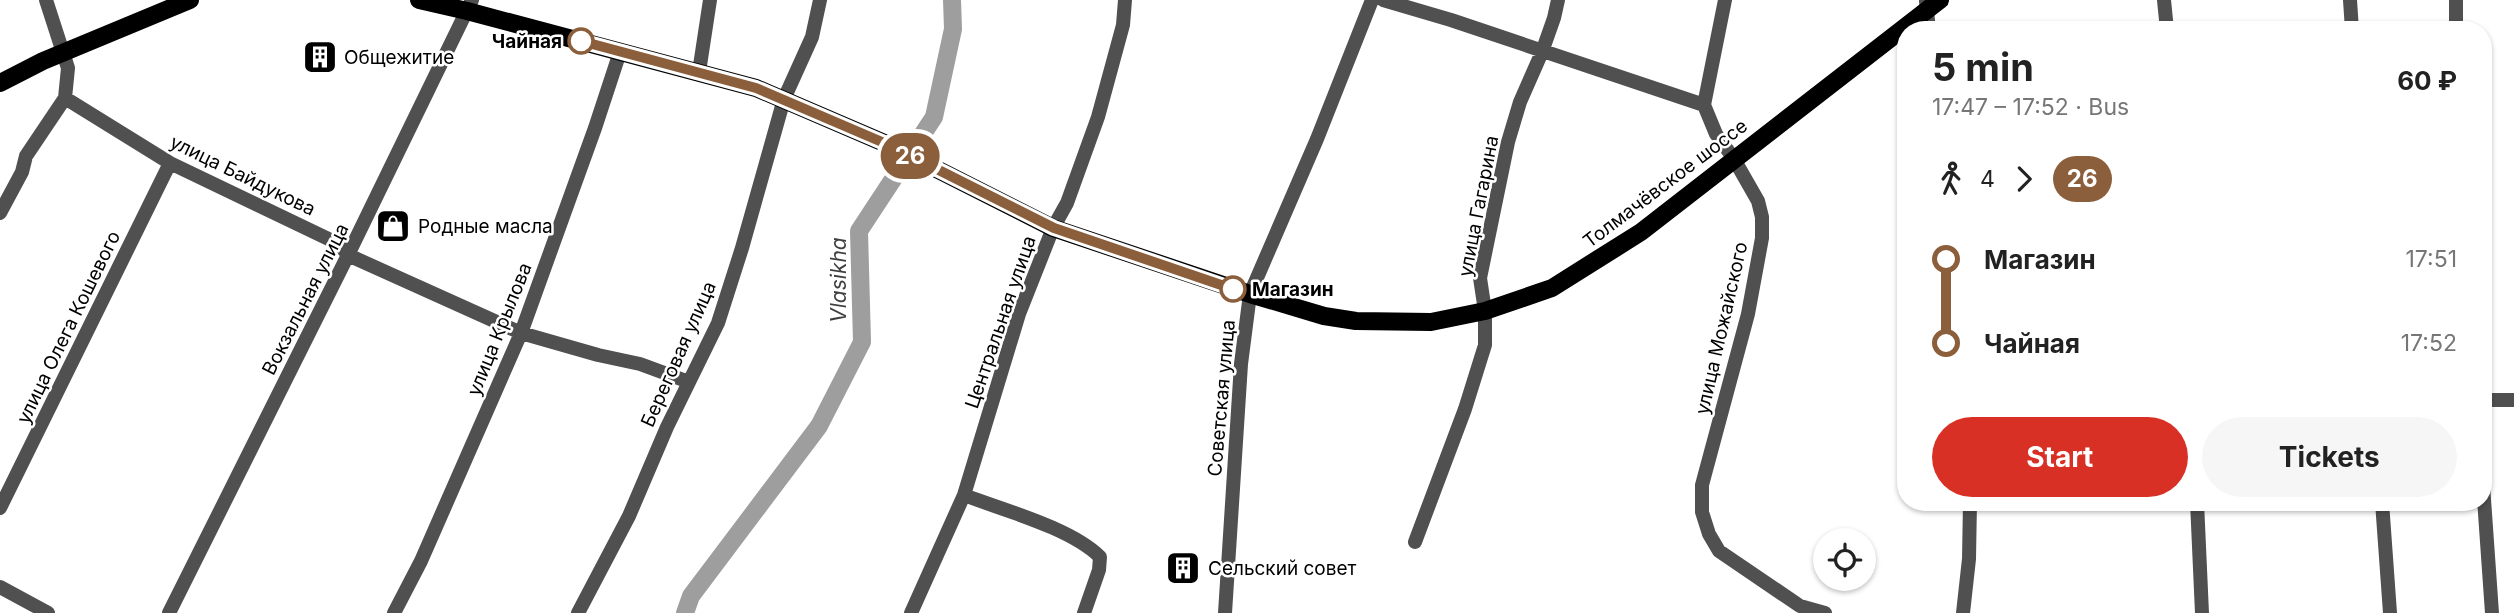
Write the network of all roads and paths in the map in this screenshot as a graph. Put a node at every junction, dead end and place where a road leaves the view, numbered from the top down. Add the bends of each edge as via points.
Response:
1 (46, 0) edge
2 (190, 0) edge
3 (419, 0) edge
4 (710, 0) edge
5 (820, 0) edge
6 (1125, 0) edge
7 (1372, 0) edge
8 (1383, 0) edge
9 (1558, 0) edge
10 (1725, 0) edge
11 (2164, 0) edge
12 (2350, 0) edge
13 (2456, 0) edge
14 (1931, 3) edge
15 (470, 5) edge
16 (1908, 21) edge
17 (1930, 21) edge
18 (2166, 21) edge
19 (2351, 21) edge
20 (2456, 21) edge
21 (1897, 30) edge
22 (65, 52) junction
23 (620, 52) junction
24 (1542, 52) junction
25 (699, 72) junction
26 (0, 83) edge
27 (65, 98) junction
28 (783, 99) junction
29 (1704, 105) junction
30 (1734, 159) junction
31 (170, 163) junction
32 (0, 214) edge
33 (1054, 228) junction
34 (348, 255) junction
35 (1250, 294) junction
36 (1485, 311) junction
37 (521, 333) junction
38 (689, 382) junction
39 (2492, 400) edge
40 (2514, 400) edge
41 (964, 495) junction
42 (0, 508) edge
43 (1969, 511) edge
44 (2197, 511) edge
45 (2383, 511) edge
46 (2485, 511) edge
47 (1415, 541) dead end
48 (0, 587) edge
49 (48, 613) edge
50 (169, 613) edge
51 (394, 613) edge
52 (578, 613) edge
53 (911, 613) edge
54 (1084, 613) edge
55 (1225, 613) edge
56 (1825, 613) edge
57 (1963, 613) edge
58 (2202, 613) edge
59 (2390, 613) edge
60 (2492, 613) edge

1 - 22 street
2 - 22 main road
3 - 15 main road, Толмачёвское шоссе
4 - 25 street
5 - 28 street, Береговая улица via 812,37
6 - 33 street, Центральная улица via 1123,25 1098,117
7 - 35 street, Советская улица
8 - 24 street
9 - 24 street, улица Гагарина
10 - 29 street
11 - 18 street
12 - 19 street
13 - 20 street
14 - 16 main road, Толмачёвское шоссе
14 - 17 street
15 - 23 main road, Толмачёвское шоссе
15 - 34 street, Вокзальная улица
21 - 30 main road, Толмачёвское шоссе
22 - 26 main road
22 - 27 street
23 - 25 main road, Толмачёвское шоссе
23 - 37 street, улица Крылова
24 - 29 street
24 - 36 street, улица Гагарина via 1508,142 1480,278
25 - 28 main road, Толмачёвское шоссе
27 - 31 street, улица Байдукова
27 - 32 street via 26,156
28 - 33 main road, Толмачёвское шоссе via 889,145
28 - 38 street, Береговая улица via 718,323
29 - 30 street, улица Можайского via 1716,134
30 - 36 main road, Толмачёвское шоссе via 1598,260 1552,288
30 - 56 street, улица Можайского via 1758,201 1762,238 1748,314 1702,485 1702,512 1719,551 1800,606
31 - 34 street, улица Байдукова via 339,244
31 - 42 street, улица Олега Кошевого
33 - 35 main road, Толмачёвское шоссе
33 - 41 street, Центральная улица via 1019,314
34 - 37 street, улица Байдукова
34 - 50 street, Вокзальная улица
35 - 36 main road, Толмачёвское шоссе via 1356,321 1431,322
35 - 55 street, Советская улица via 1241,364
36 - 47 street, улица Гагарина via 1485,345
37 - 38 street, улица Байдукова via 640,364
37 - 51 street, улица Крылова
38 - 52 street, Береговая улица via 629,516
39 - 40 street
41 - 53 street, Центральная улица
41 - 54 street via 1089,546 1100,557
43 - 57 street
44 - 58 street
45 - 59 street
46 - 60 street
48 - 49 street

